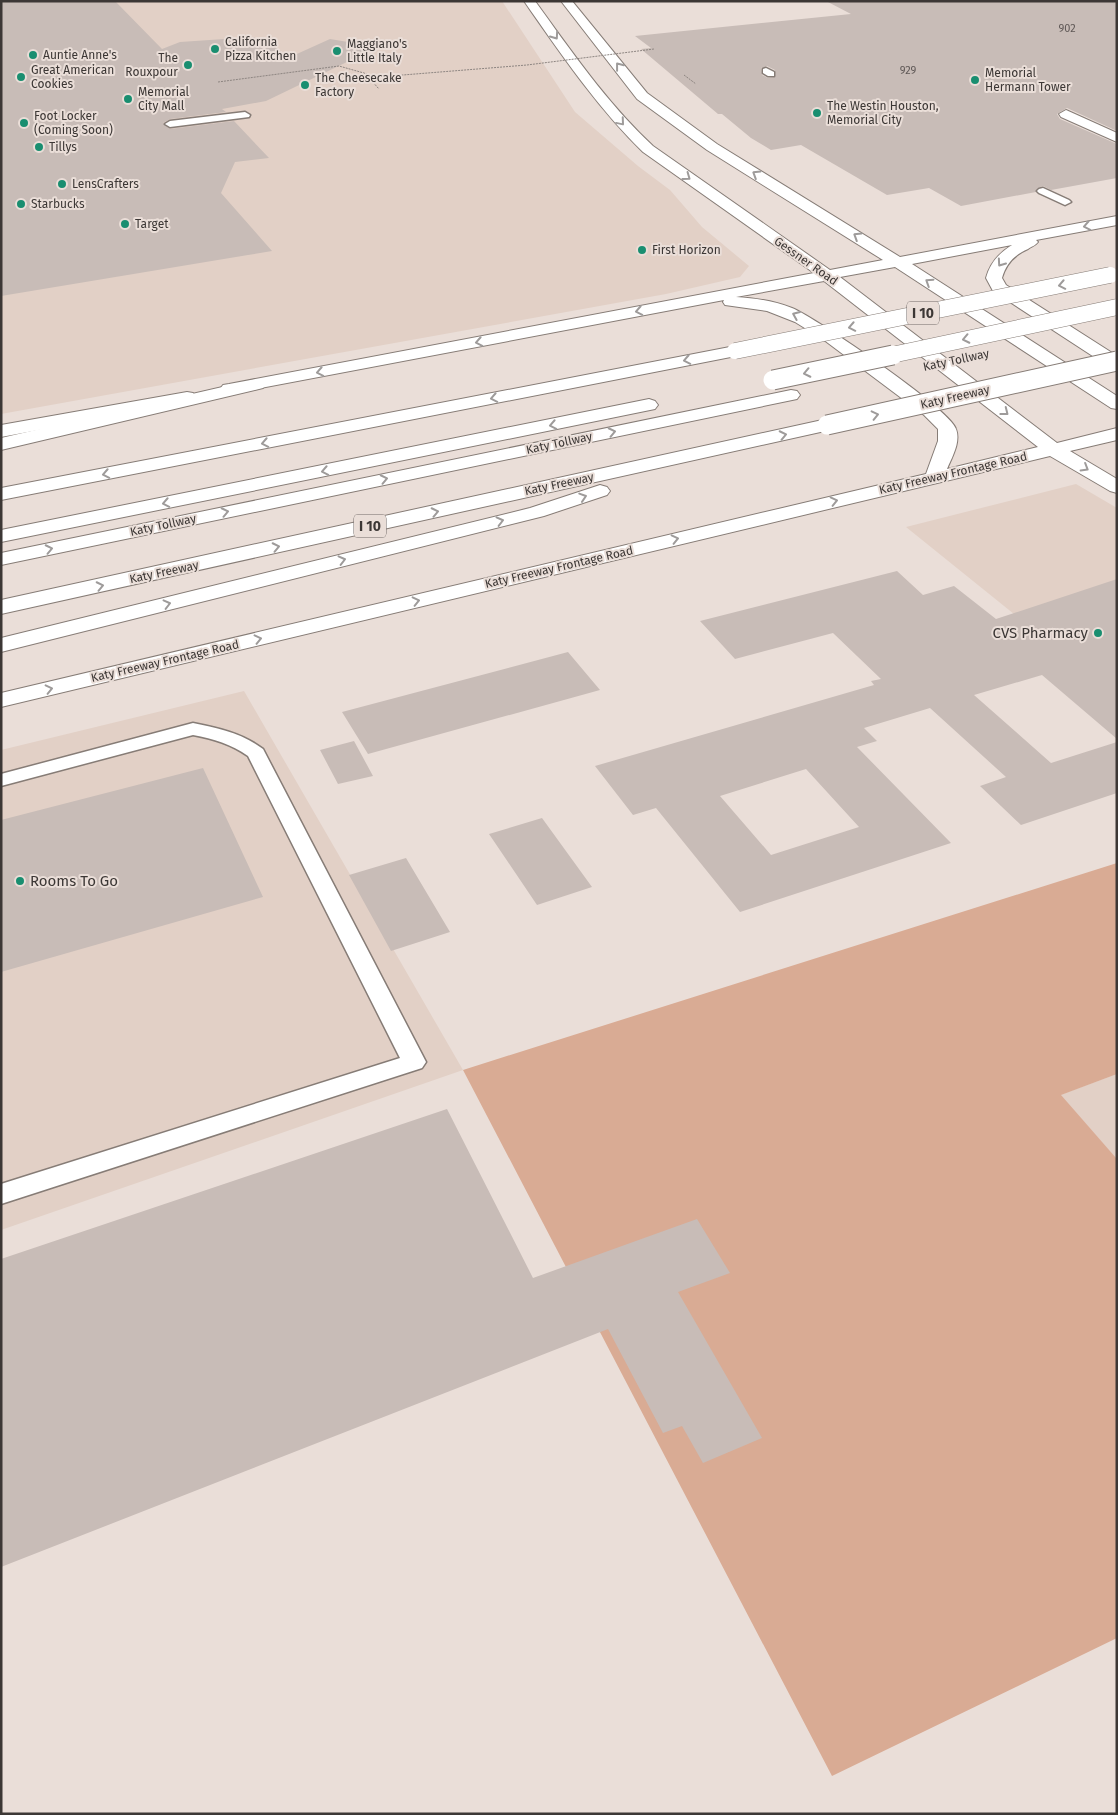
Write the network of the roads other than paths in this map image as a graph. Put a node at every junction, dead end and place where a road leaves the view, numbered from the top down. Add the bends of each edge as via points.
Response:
1 (529, 1) edge
2 (566, 1) edge
3 (245, 114) dead end
4 (1066, 114) dead end
5 (170, 124) dead end
6 (1117, 138) edge
7 (1042, 191) dead end
8 (1065, 202) dead end
9 (1117, 220) edge
10 (1057, 231) junction
11 (898, 262) junction
12 (1113, 274) edge
13 (827, 275) junction
14 (687, 302) junction
15 (1117, 307) edge
16 (1098, 330) dead end
17 (1003, 350) dead end
18 (965, 358) dead end
19 (1117, 362) edge
20 (859, 381) dead end
21 (258, 384) junction
22 (753, 384) dead end
23 (811, 391) dead end
24 (665, 402) dead end
25 (1117, 404) edge
26 (1, 431) edge
27 (1117, 434) edge
28 (1, 444) edge
29 (739, 445) junction
30 (1053, 449) junction
31 (934, 478) junction
32 (1117, 487) edge
33 (1, 494) edge
34 (1, 536) edge
35 (1, 559) edge
36 (1, 608) edge
37 (1, 645) edge
38 (1, 700) edge
39 (1, 780) edge
40 (1, 1194) edge

1 -> 13 main road, Gessner Road via 596,94 626,128 648,148
11 -> 2 main road via 712,147 642,96
3 - 5 lane
4 - 6 main road
7 - 8 lane
9 -> 10 main road
10 - 11 main road
10 -> 19 main road via 1010,253 999,262 994,278 999,288
11 - 13 main road
25 -> 11 main road
12 -> 33 main road, I 10, bridge
13 - 14 main road
13 -> 30 main road, Gessner Road
14 -> 21 main road
31 -> 14 main road via 948,440 947,428 931,411 810,321 774,307 748,302
15 -> 22 main road, Katy Tollway, bridge
16 - 17 main road, Katy Tollway
18 - 20 main road, Katy Tollway
29 -> 19 main road, Katy Freeway / I 10, bridge
21 - 26 main road
21 - 28 main road
35 -> 23 main road, Katy Tollway
24 -> 34 main road, Katy Tollway
27 - 30 main road, Katy Freeway Frontage Road
36 -> 29 main road, Katy Freeway / I 10
37 -> 29 main road via 536,512
30 - 31 main road, Katy Freeway Frontage Road
30 -> 32 main road, Gessner Road
38 -> 31 main road, Katy Freeway Frontage Road
39 - 40 lane via 193,729 224,734 242,741 256,753 414,1062

